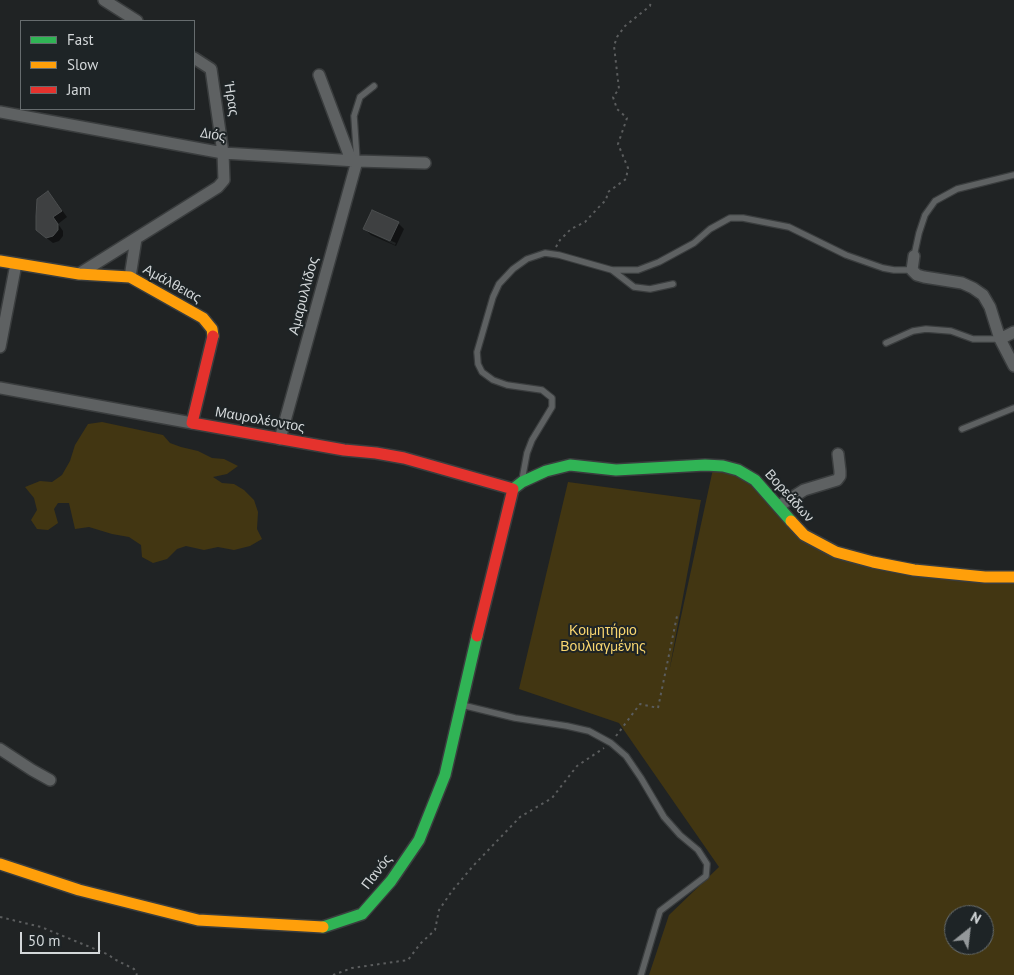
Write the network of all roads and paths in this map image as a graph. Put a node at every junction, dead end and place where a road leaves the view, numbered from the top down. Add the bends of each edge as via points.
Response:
1 (104, 0) edge
2 (651, 0) edge
3 (135, 20) edge
4 (195, 59) edge
5 (319, 75) dead end
6 (374, 86) dead end
7 (0, 112) edge
8 (223, 153) junction
9 (354, 160) junction
10 (425, 163) dead end
11 (1014, 175) edge
12 (136, 239) junction
13 (552, 254) junction
14 (914, 256) joint
15 (0, 261) edge
16 (16, 264) junction
17 (612, 270) junction
18 (912, 270) junction
19 (79, 274) junction
20 (130, 277) junction
21 (673, 284) dead end
22 (1014, 332) edge
23 (1000, 339) junction
24 (886, 343) dead end
25 (0, 347) edge
26 (1014, 366) edge
27 (0, 388) edge
28 (1014, 408) edge
29 (192, 423) junction
30 (962, 429) dead end
31 (280, 439) junction
32 (838, 454) dead end
33 (517, 486) junction
34 (779, 506) junction
35 (1014, 577) edge
36 (677, 616) dead end
37 (462, 705) junction
38 (611, 743) junction
39 (0, 749) edge
40 (50, 780) dead end
41 (0, 864) edge
42 (0, 917) edge
43 (137, 975) edge
44 (333, 975) edge
45 (641, 975) edge

1 - 3 street
2 - 13 path via 650,6 625,26 614,46 619,89 614,97 617,109 627,118 618,144 628,168 626,179 608,192 606,200 585,222 560,240
4 - 8 street, Ήρας via 211,70
5 - 9 street
6 - 9 lane via 360,97 354,116
7 - 8 street, Διός
8 - 9 street, Διός
8 - 12 street, Ήρας via 224,180 218,187
9 - 10 street, Διός
9 - 31 street, Αμαρυλλίδος
11 - 14 lane via 957,189 935,201 918,233
12 - 19 street, Ήρας
12 - 20 street
13 - 17 lane
13 - 33 lane via 544,253 527,259 499,284 477,352 482,372 493,380 542,390 552,398 552,407 532,440
14 - 18 street
15 - 16 street, Αμάλθειας
16 - 19 street, Αμάλθειας
16 - 25 street
17 - 18 lane via 638,270 659,262 730,218 789,227 846,255 883,268
17 - 21 lane via 634,287 650,289
18 - 23 street via 921,276 962,283 978,291 990,307
19 - 20 street, Αμάλθειας
20 - 29 street, Αμάλθειας via 204,318 212,329 213,338
22 - 23 street
23 - 24 lane via 973,339 951,331 926,329
23 - 26 street
27 - 29 street, Μαυρολέοντος
28 - 30 lane
29 - 31 street, Μαυρολέοντος
31 - 33 street, Μαυρολέοντος via 404,458
32 - 34 street via 840,476 837,480 804,490
33 - 34 street, Βορεάδων via 546,470 570,465 616,470 716,465 750,477
33 - 37 street, Πανός
34 - 35 street, Βορεάδων via 804,535 836,552 914,570
36 - 38 path via 658,708 640,704
37 - 38 lane via 589,731
37 - 41 street, Πανός via 445,775 420,840 362,914 322,927 198,920 79,890
38 - 44 path via 577,766 552,798 520,817 473,866 439,910 435,930 408,960 352,968
38 - 45 lane via 626,756 664,817 708,864 706,876 660,910
39 - 40 street
42 - 43 path via 41,927 107,954 134,969

